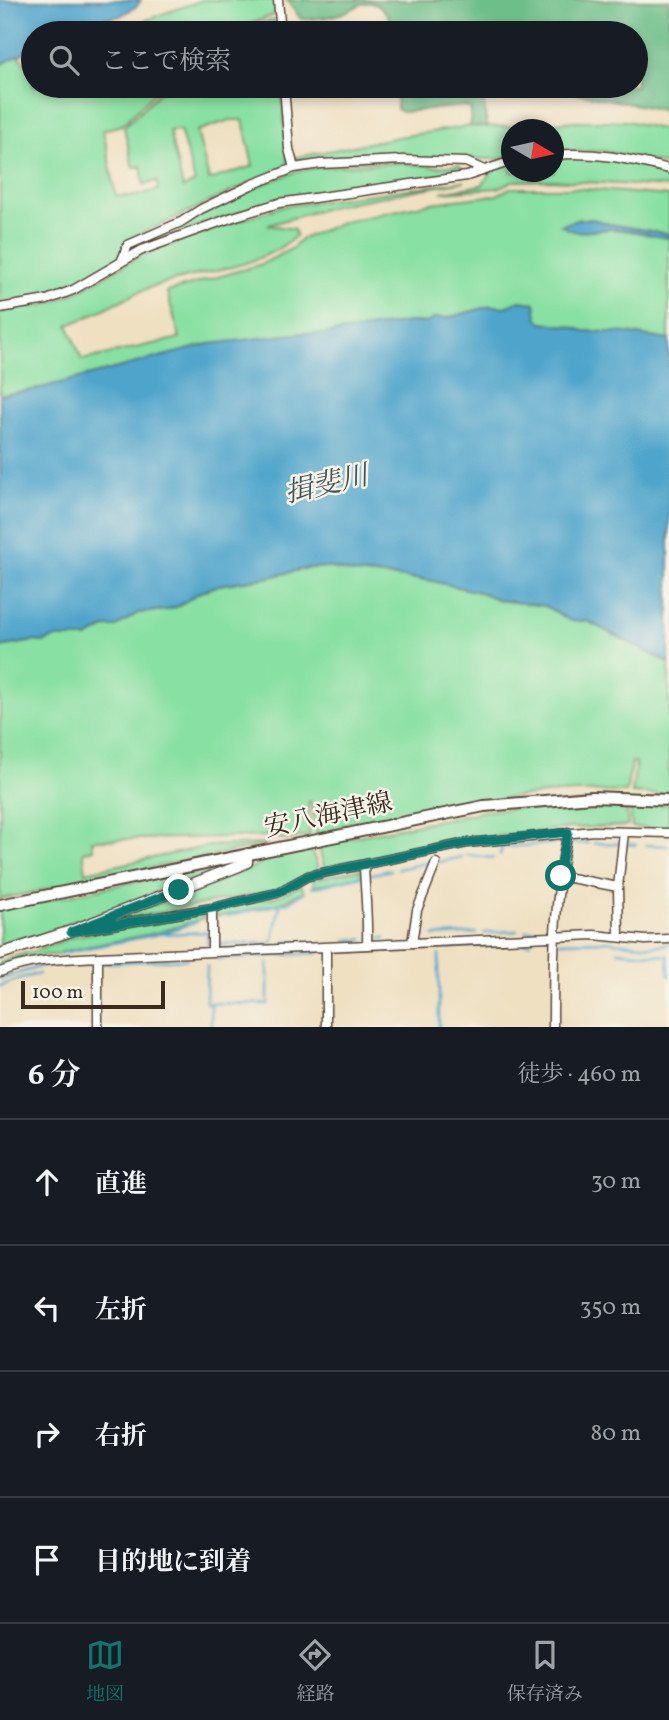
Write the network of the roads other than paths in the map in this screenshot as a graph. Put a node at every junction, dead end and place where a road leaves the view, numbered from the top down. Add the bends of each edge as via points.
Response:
1 (278, 0) edge
2 (280, 21) edge
3 (285, 98) edge
4 (564, 154) edge
5 (501, 165) edge
6 (294, 168) junction
7 (669, 169) edge
8 (484, 170) junction
9 (122, 260) junction
10 (0, 308) edge
11 (669, 800) edge
12 (568, 832) junction
13 (624, 832) junction
14 (669, 833) edge
15 (247, 855) junction
16 (436, 863) dead end
17 (364, 866) junction
18 (561, 876) junction
19 (618, 887) junction
20 (0, 905) edge
21 (212, 908) junction
22 (71, 932) junction
23 (554, 936) junction
24 (619, 936) junction
25 (669, 939) edge
26 (412, 943) junction
27 (367, 945) junction
28 (326, 947) junction
29 (212, 953) junction
30 (0, 954) edge
31 (99, 957) junction
32 (0, 972) edge
33 (98, 1027) edge
34 (326, 1027) edge
35 (553, 1027) edge

1 - 2 street
3 - 6 street
4 - 7 street via 603,155
5 - 8 street
6 - 8 street via 402,160 466,162
6 - 9 street via 128,245
8 - 9 street via 279,203
9 - 10 street via 74,290
11 - 15 main road, 安八海津線 via 592,797 484,806
12 - 13 street
12 - 17 street via 467,843
12 - 18 street
13 - 14 street
13 - 19 street
15 - 20 main road, 安八海津線
15 - 22 street via 247,862 239,866
16 - 26 street via 417,910
17 - 21 street via 308,876 277,893
17 - 27 street
18 - 19 street
18 - 23 street
19 - 24 street
21 - 22 street
21 - 29 street
22 - 30 street
23 - 24 street
23 - 26 street
23 - 35 street
24 - 25 street
26 - 27 street
27 - 28 street
28 - 29 street
28 - 34 street
29 - 31 street
31 - 32 street via 43,960
31 - 33 street

